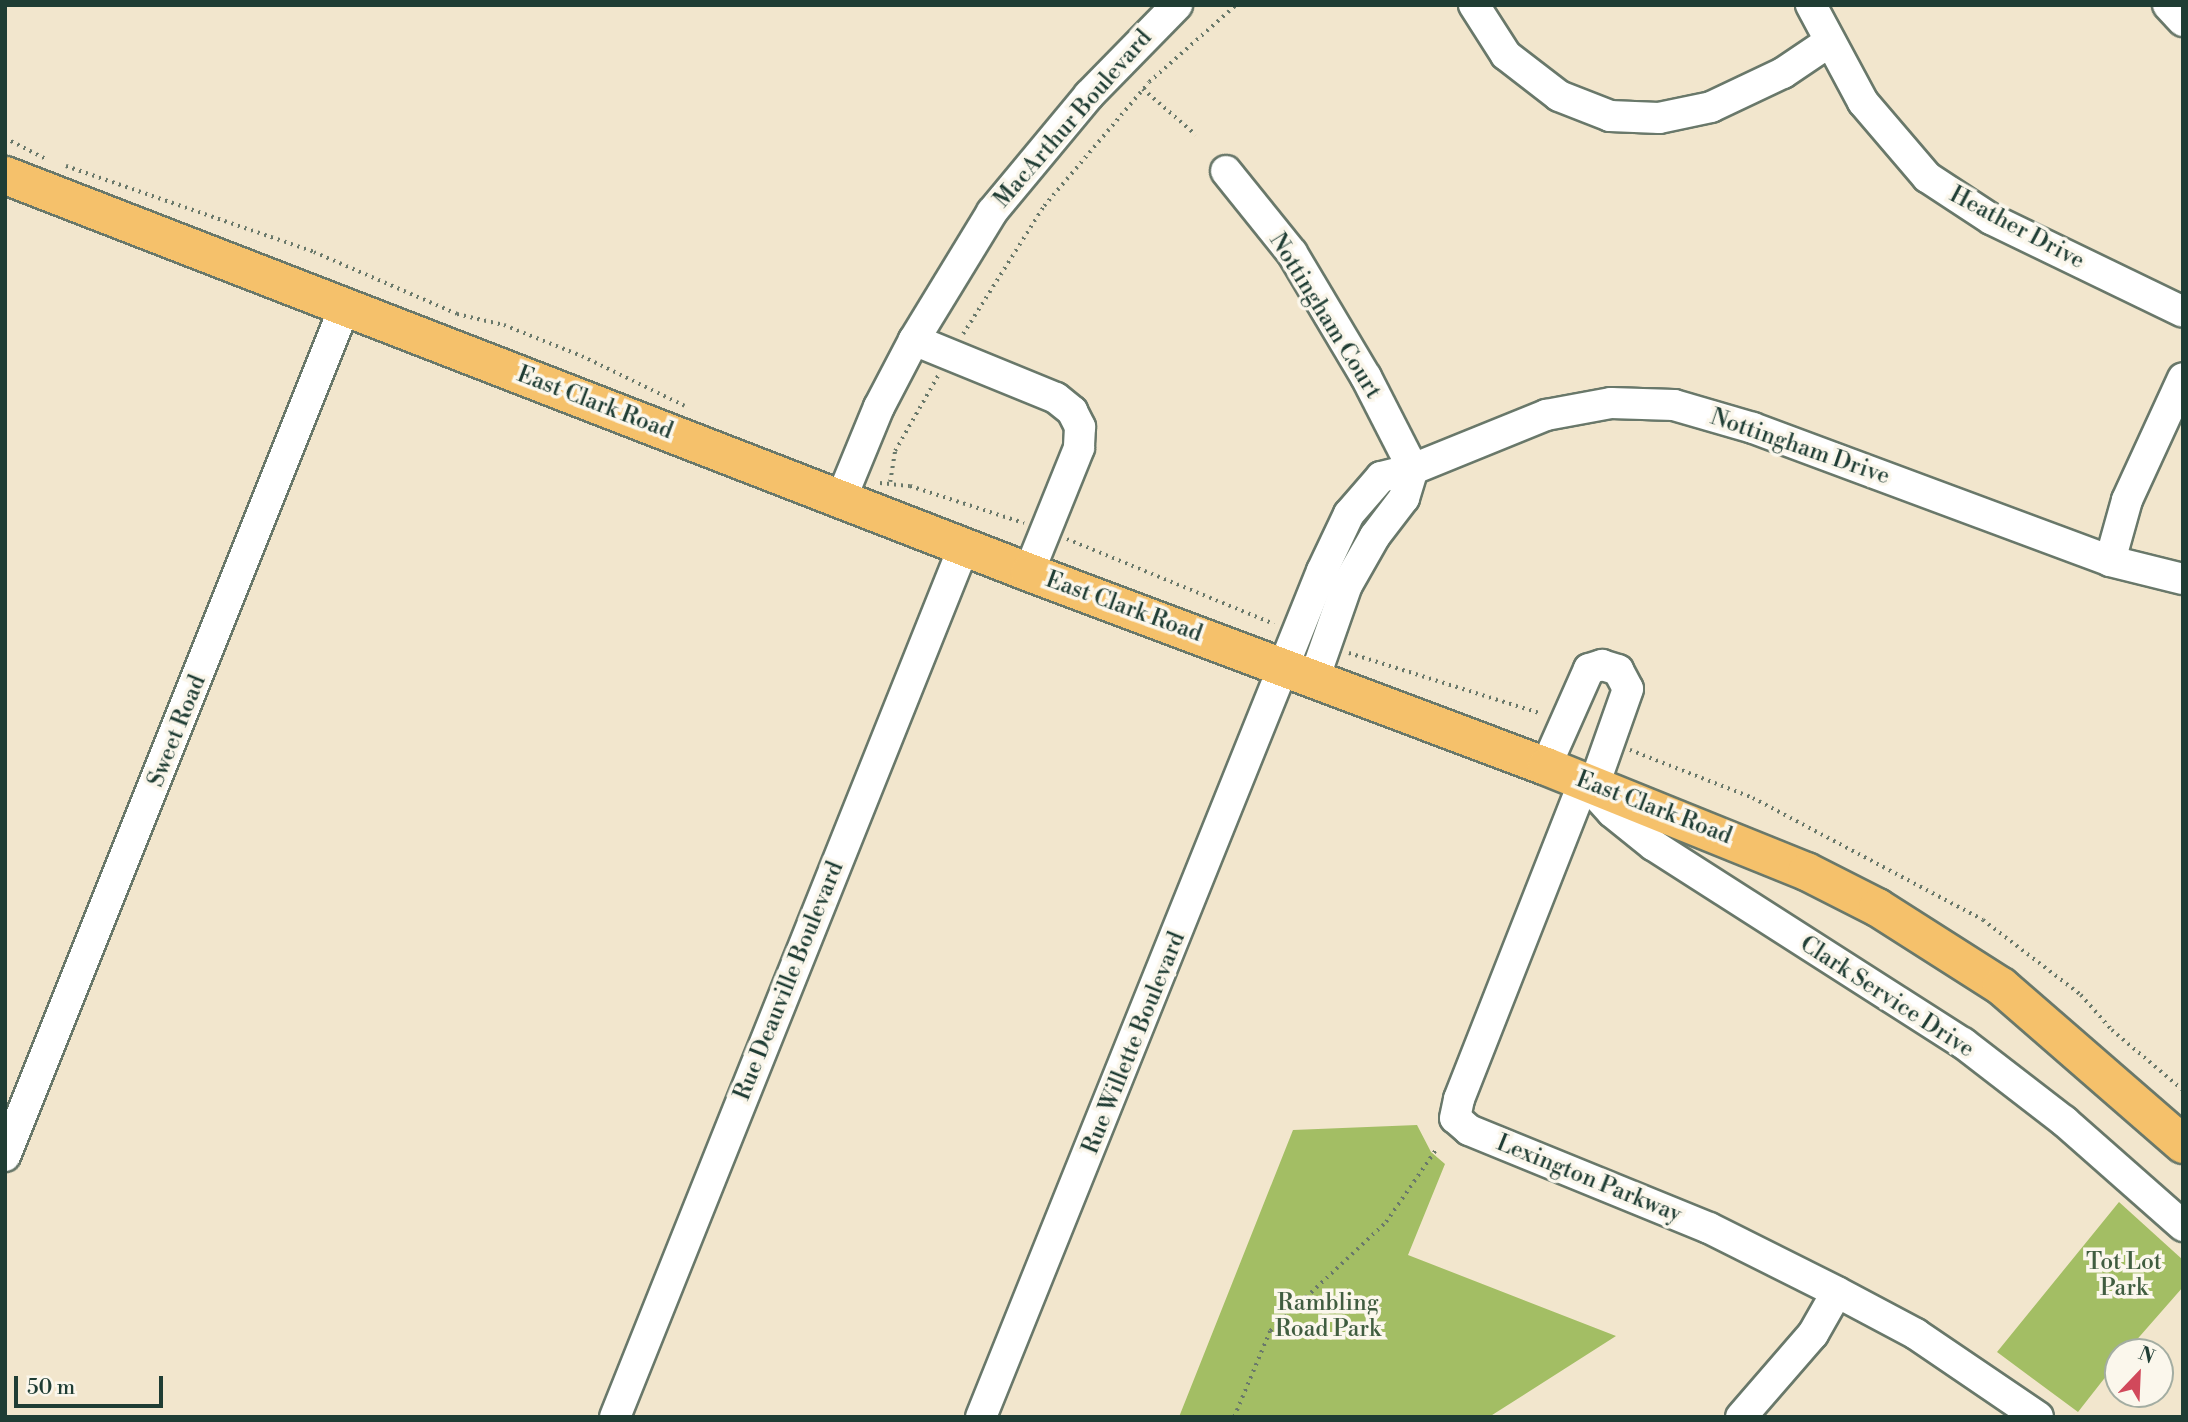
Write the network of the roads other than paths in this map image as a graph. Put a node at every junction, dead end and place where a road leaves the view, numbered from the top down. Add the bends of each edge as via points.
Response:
1 (1177, 5) edge
2 (1474, 5) edge
3 (1811, 5) edge
4 (2168, 5) edge
5 (2183, 21) edge
6 (1829, 42) junction
7 (1226, 170) dead end
8 (5, 176) edge
9 (345, 306) junction
10 (2183, 312) edge
11 (914, 340) junction
12 (2183, 378) edge
13 (1413, 469) junction
14 (846, 486) junction
15 (964, 546) junction
16 (2110, 561) junction
17 (1029, 572) junction
18 (2183, 579) edge
19 (1307, 664) junction
20 (1546, 766) junction
21 (1589, 783) junction
22 (2183, 1144) edge
23 (5, 1156) edge
24 (2183, 1226) edge
25 (1837, 1292) junction
26 (615, 1417) edge
27 (981, 1417) edge
28 (1741, 1417) edge
29 (2038, 1417) edge

1 - 11 street, MacArthur Boulevard via 1089,95 1008,192
2 - 6 street via 1506,55 1559,96 1610,116 1659,118 1711,107 1783,73
3 - 6 street, Heather Drive
4 - 5 street
6 - 10 street, Heather Drive via 1882,130 1940,187 1992,219
7 - 13 street, Nottingham Court via 1292,253 1366,377
8 - 9 main road, East Clark Road
9 - 14 main road, East Clark Road
9 - 23 street, Sweet Road
11 - 14 street, MacArthur Boulevard
11 - 17 street via 1056,398 1072,411 1080,427 1079,448
12 - 16 street via 2127,500
13 - 16 street, Nottingham Drive via 1546,415 1611,403 1674,405 1753,428
13 - 19 street via 1404,498 1375,536
13 - 19 street, Nottingham Drive via 1381,477 1349,514 1296,633
14 - 15 main road, East Clark Road
15 - 17 main road, East Clark Road
15 - 26 street, Rue Deauville Boulevard
16 - 18 street, Nottingham Drive
17 - 19 main road, East Clark Road
19 - 20 main road, East Clark Road
19 - 27 street, Rue Willette Boulevard via 1232,802
20 - 21 main road, East Clark Road
20 - 21 street via 1589,668 1602,665 1618,670 1628,689
21 - 22 main road, East Clark Road via 1806,871 1932,940 2059,1032
21 - 24 street, Clark Service Drive via 1612,812 1653,845 1963,1043 2064,1121
21 - 25 street, Lexington Parkway via 1455,1118 1469,1130 1709,1228
25 - 28 street via 1813,1334
25 - 29 street, Lexington Parkway via 1916,1334

